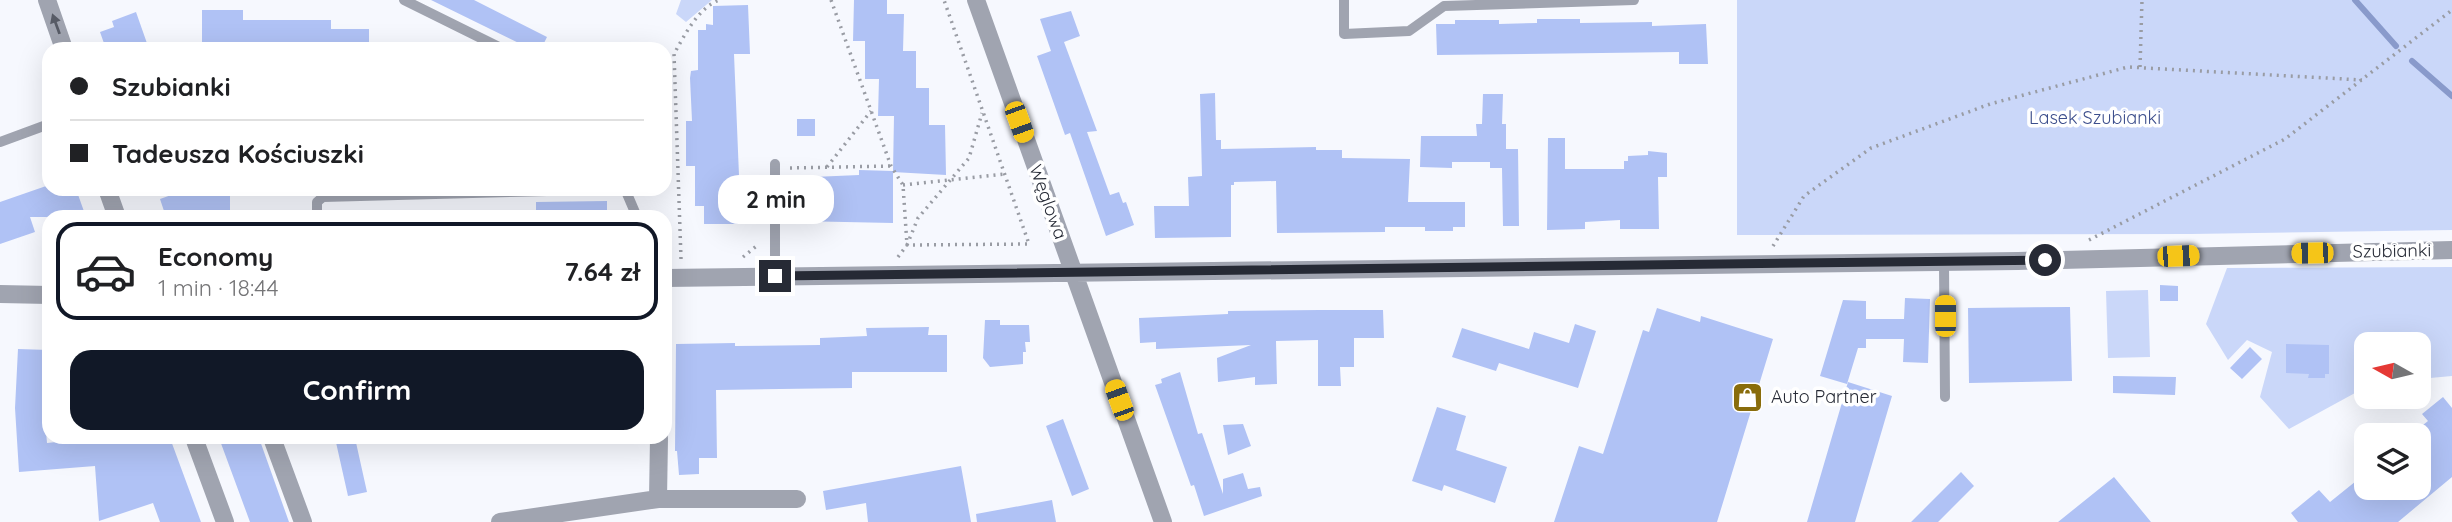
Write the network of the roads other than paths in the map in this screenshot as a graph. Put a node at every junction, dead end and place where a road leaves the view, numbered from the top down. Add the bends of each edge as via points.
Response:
1 (47, 0) edge
2 (404, 0) edge
3 (976, 0) edge
4 (1344, 0) edge
5 (1633, 0) edge
6 (62, 42) edge
7 (488, 42) edge
8 (42, 127) edge
9 (0, 142) edge
10 (775, 164) dead end
11 (361, 196) edge
12 (317, 210) edge
13 (2452, 250) edge
14 (1944, 261) junction
15 (1073, 272) junction
16 (775, 276) junction
17 (672, 278) edge
18 (0, 294) edge
19 (42, 295) edge
20 (1945, 397) dead end
21 (196, 444) edge
22 (274, 444) edge
23 (659, 444) edge
24 (658, 499) junction
25 (797, 499) dead end
26 (225, 522) edge
27 (303, 522) edge
28 (500, 522) edge
29 (1163, 522) edge

6 -> 1 street
2 - 7 lane
3 - 15 street, Węglowa
4 - 5 lane via 1344,33 1409,31 1444,5
8 - 9 lane
10 - 16 lane
11 - 12 lane via 323,197
13 - 14 street, Szubianki
14 - 15 street, Szubianki
14 - 20 lane
15 - 16 street, Szubianki
15 - 29 street, Węglowa
16 - 17 street, Szubianki
18 - 19 street
21 - 26 street
22 - 27 street
23 - 24 street
24 - 25 street
24 - 28 street

